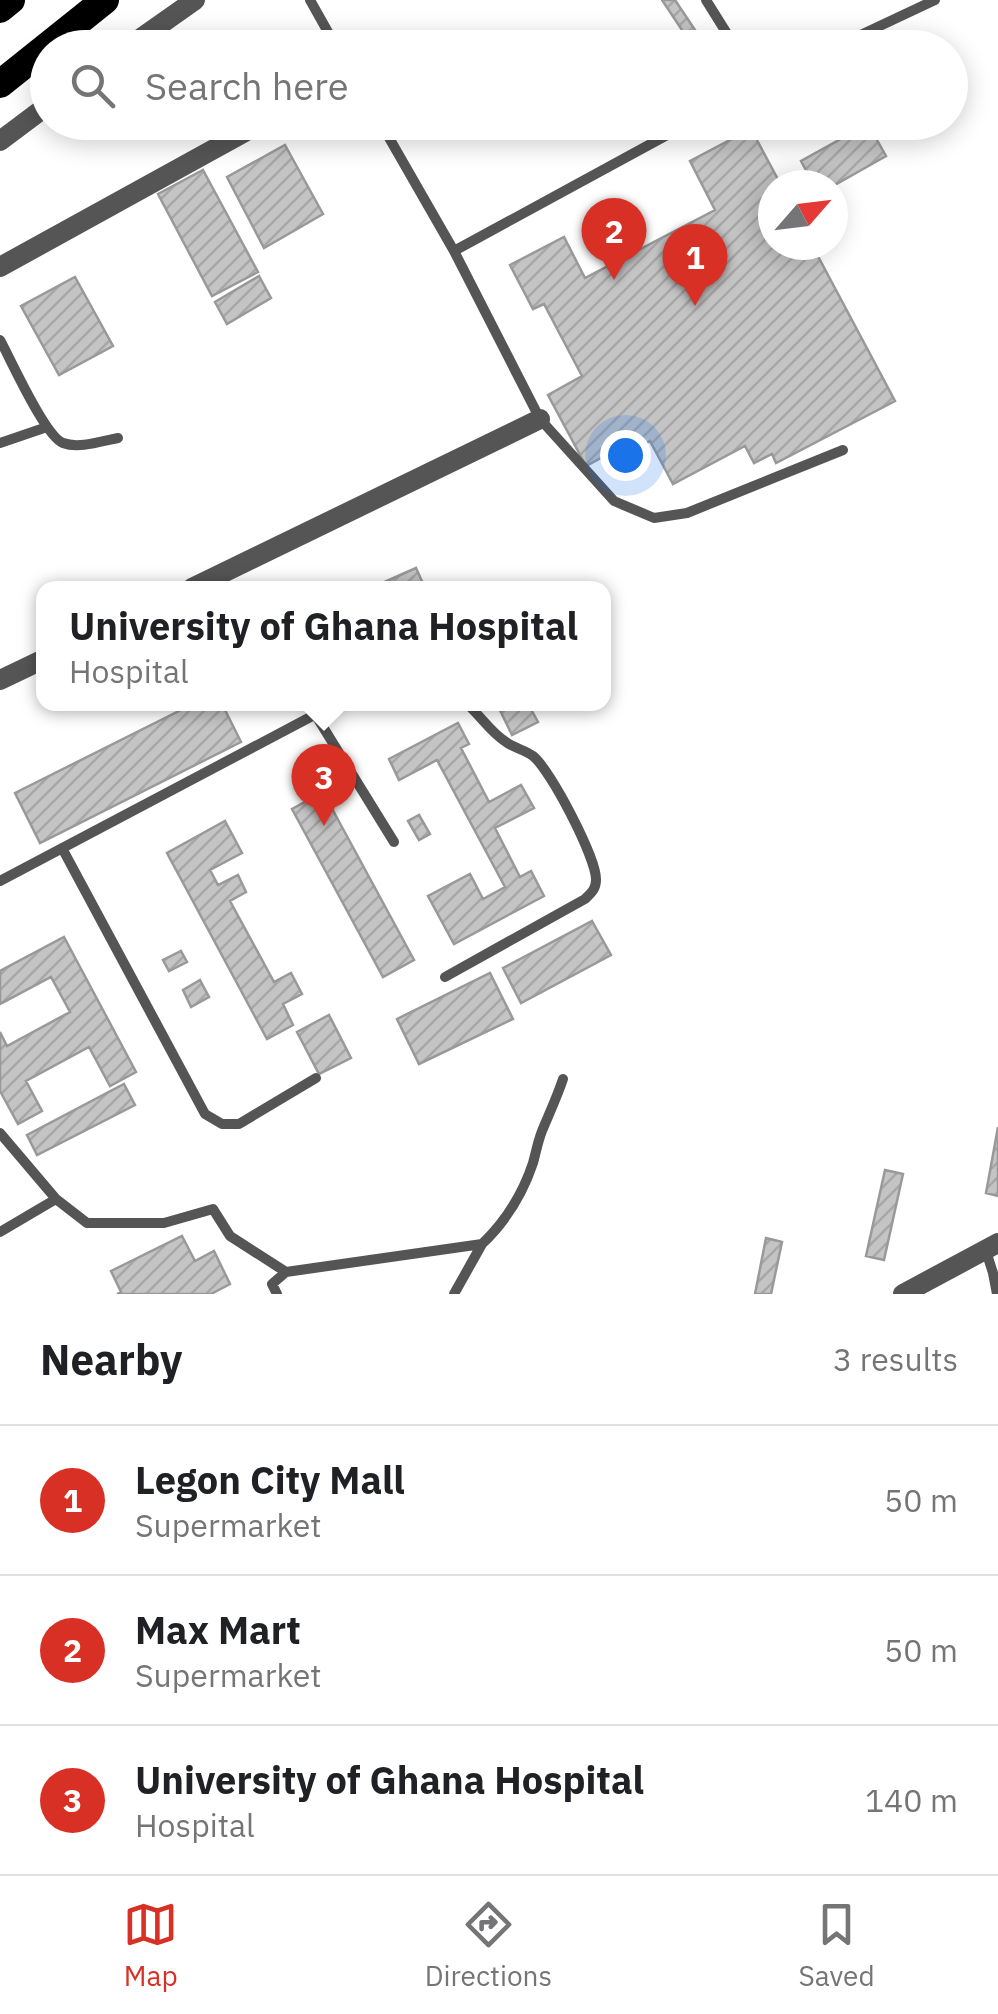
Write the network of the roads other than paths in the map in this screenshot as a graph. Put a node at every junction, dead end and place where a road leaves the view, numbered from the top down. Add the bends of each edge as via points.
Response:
1 (11, 0) edge
2 (104, 0) edge
3 (195, 0) edge
4 (310, 0) edge
5 (706, 0) edge
6 (934, 0) edge
7 (0, 9) edge
8 (67, 30) edge
9 (152, 30) edge
10 (326, 30) edge
11 (725, 30) edge
12 (871, 30) edge
13 (30, 60) edge
14 (0, 84) edge
15 (30, 118) edge
16 (230, 140) edge
17 (390, 140) edge
18 (658, 140) edge
19 (0, 141) edge
20 (454, 251) junction
21 (0, 267) edge
22 (0, 340) edge
23 (540, 419) junction
24 (46, 428) junction
25 (118, 438) dead end
26 (0, 444) edge
27 (843, 450) dead end
28 (206, 581) edge
29 (36, 663) edge
30 (0, 680) edge
31 (322, 711) edge
32 (473, 711) edge
33 (316, 714) junction
34 (394, 842) dead end
35 (62, 848) junction
36 (0, 881) edge
37 (445, 977) dead end
38 (316, 1078) dead end
39 (563, 1079) dead end
40 (0, 1134) edge
41 (56, 1200) junction
42 (0, 1232) edge
43 (482, 1244) junction
44 (992, 1246) edge
45 (286, 1272) junction
46 (276, 1294) edge
47 (454, 1294) edge
48 (903, 1294) edge
49 (997, 1294) edge

1 - 7 highway
2 - 8 highway
3 - 9 street
4 - 10 lane
5 - 11 lane
6 - 12 lane
13 - 14 highway
15 - 19 street
16 - 21 street
17 - 20 lane
18 - 20 lane
20 - 23 lane
22 - 24 lane
23 - 27 lane via 614,501 654,518 687,513
23 - 28 street
24 - 25 lane via 65,444
24 - 26 lane
29 - 30 street
31 - 33 lane
32 - 37 lane via 545,770 597,877 585,899
33 - 34 lane
33 - 35 lane
35 - 36 lane
35 - 38 lane via 205,1114 239,1124
39 - 43 lane via 515,1204
40 - 41 lane
41 - 42 lane
41 - 45 lane via 87,1223 164,1223 213,1208 230,1236
43 - 45 lane
43 - 47 lane
44 - 48 street
44 - 49 lane
45 - 46 lane via 272,1284

